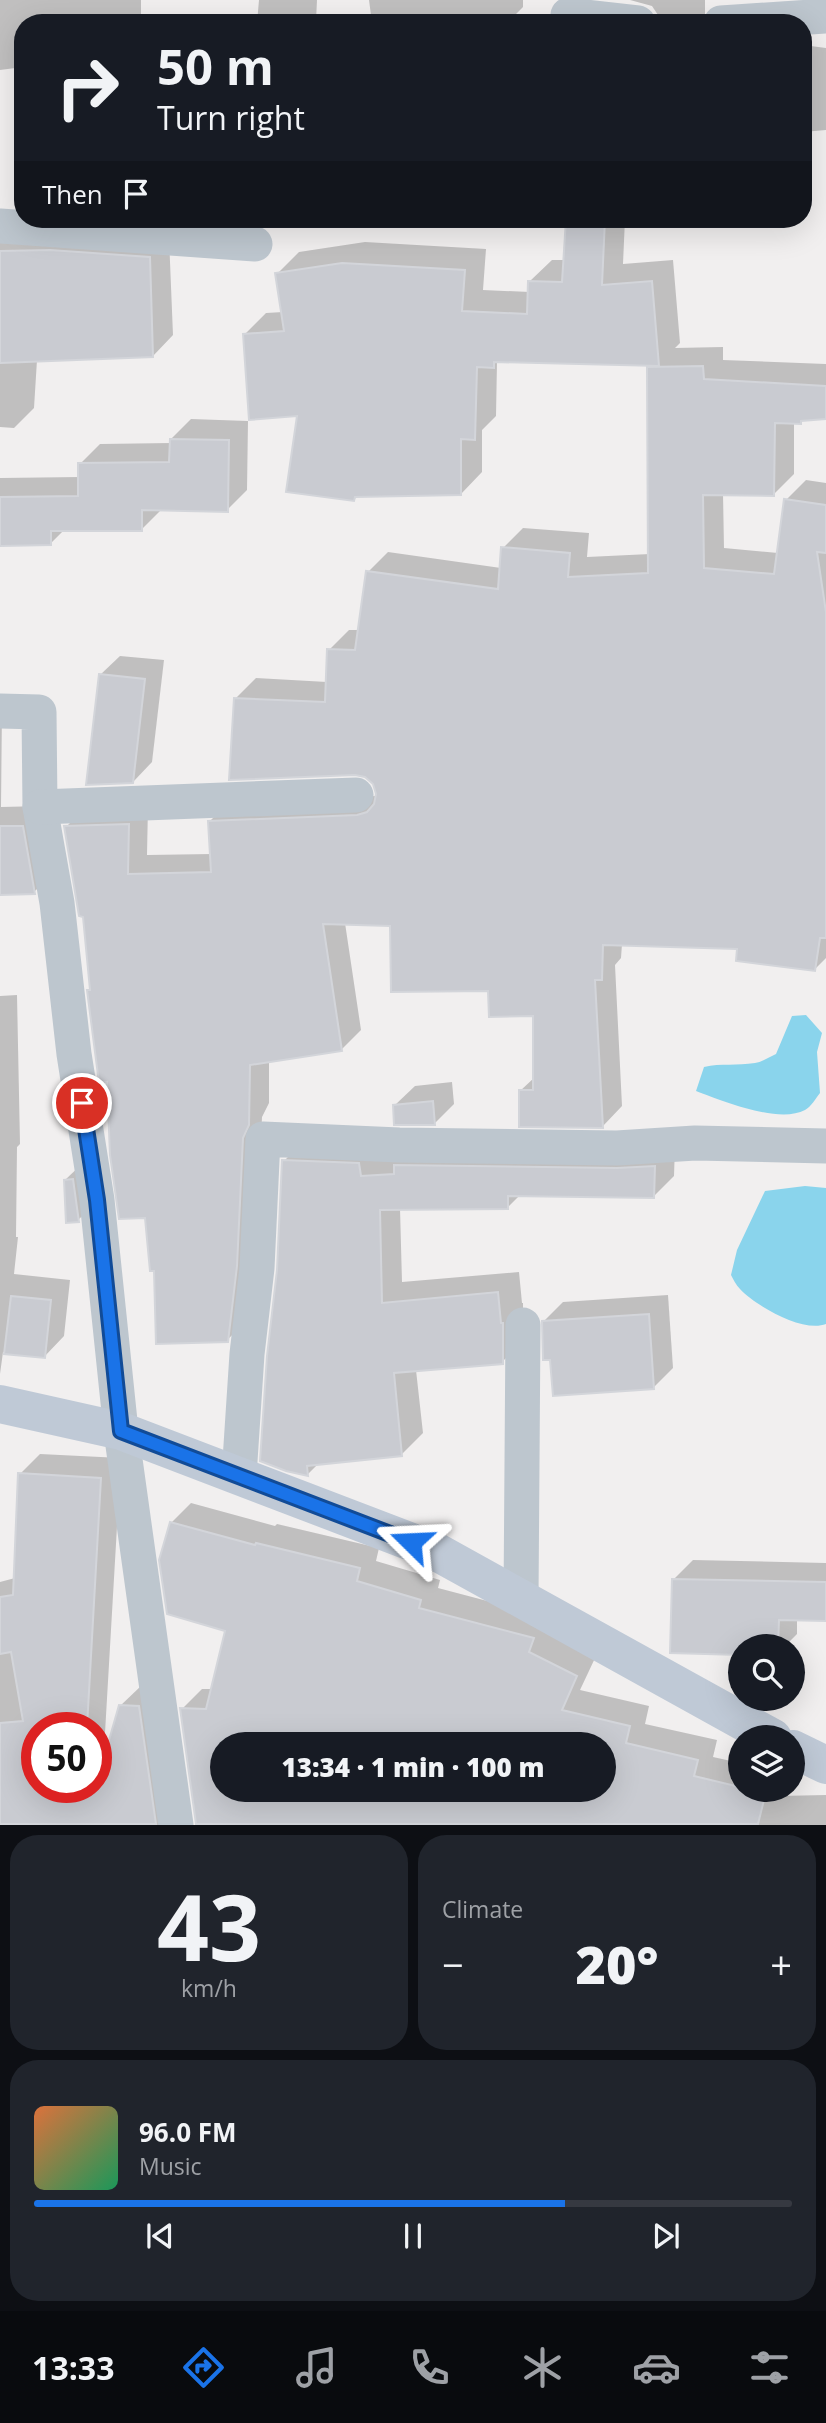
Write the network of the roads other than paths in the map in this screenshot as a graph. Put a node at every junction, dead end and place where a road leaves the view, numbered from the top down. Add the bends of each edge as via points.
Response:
1 (28, 228) edge
2 (255, 244) dead end
3 (0, 711) edge
4 (356, 795) dead end
5 (40, 807) junction
6 (826, 1146) edge
7 (523, 1325) dead end
8 (0, 1404) edge
9 (121, 1431) junction
10 (239, 1476) junction
11 (522, 1599) junction
12 (750, 1725) edge
13 (805, 1755) edge
14 (826, 1765) edge
15 (176, 1825) edge

1 - 2 street
3 - 5 street via 39,712
4 - 5 street
5 - 9 street via 97,1200
6 - 10 street via 695,1143 617,1148 263,1139
7 - 11 street
8 - 9 main road
9 - 10 main road
9 - 15 street
10 - 11 main road via 435,1551
11 - 12 main road
13 - 14 main road

